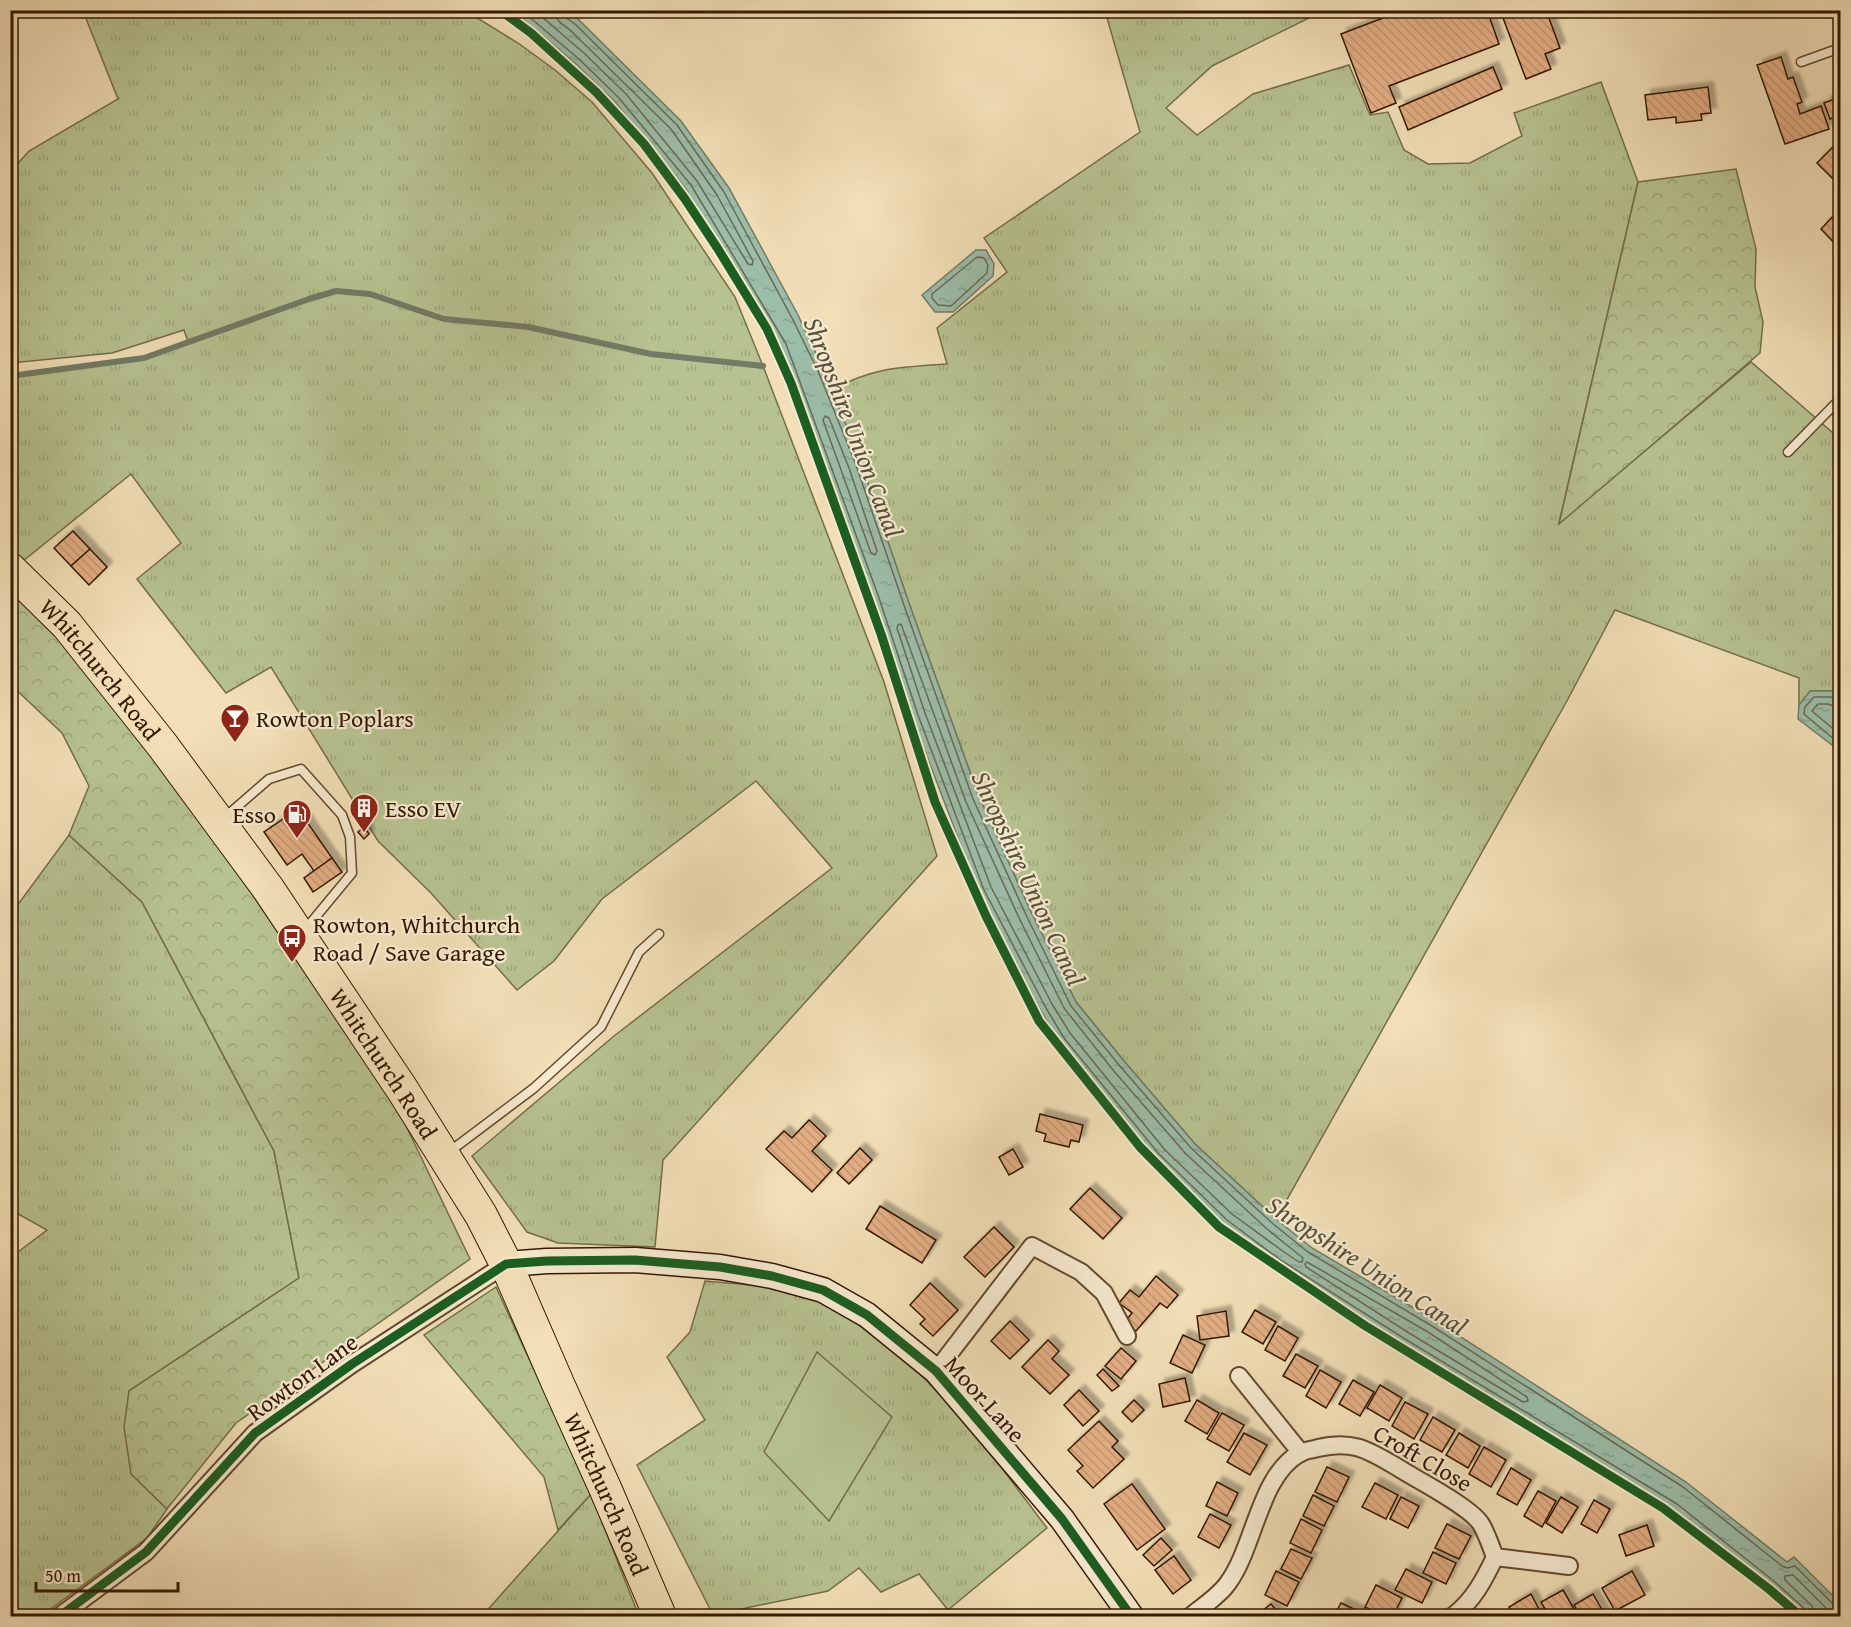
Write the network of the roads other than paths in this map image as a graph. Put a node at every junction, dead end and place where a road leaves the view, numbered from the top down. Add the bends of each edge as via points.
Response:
1 (1840, 48) edge
2 (1801, 62) dead end
3 (1840, 399) edge
4 (1788, 452) dead end
5 (10, 569) edge
6 (219, 822) junction
7 (659, 934) dead end
8 (300, 936) junction
9 (444, 1156) junction
10 (506, 1264) junction
11 (1127, 1336) dead end
12 (936, 1371) junction
13 (1239, 1376) dead end
14 (1301, 1453) junction
15 (1495, 1557) junction
16 (1569, 1566) dead end
17 (60, 1617) edge
18 (660, 1617) edge
19 (1131, 1617) edge
20 (1191, 1617) edge
21 (1452, 1617) edge

1 - 2 lane
3 - 4 lane
5 - 6 highway, Whitchurch Road via 67,625
6 - 8 highway, Whitchurch Road
6 - 8 lane via 269,779 300,769 342,815 350,837 352,873
7 - 9 lane via 639,952 601,1027 534,1088
8 - 9 highway, Whitchurch Road
9 - 10 highway, Whitchurch Road
10 - 12 street, Moor Lane via 635,1260 772,1276 823,1290 867,1315
10 - 17 street, Rowton Lane via 255,1432 146,1552
10 - 18 highway, Whitchurch Road
11 - 12 street via 1104,1293 1081,1272 1032,1246
12 - 19 street, Moor Lane via 1062,1519
13 - 14 street
14 - 15 street, Croft Close via 1346,1444 1391,1464 1461,1506 1480,1523
14 - 20 street, Croft Close via 1272,1484 1243,1558 1228,1584
15 - 16 street
15 - 21 street via 1479,1589

